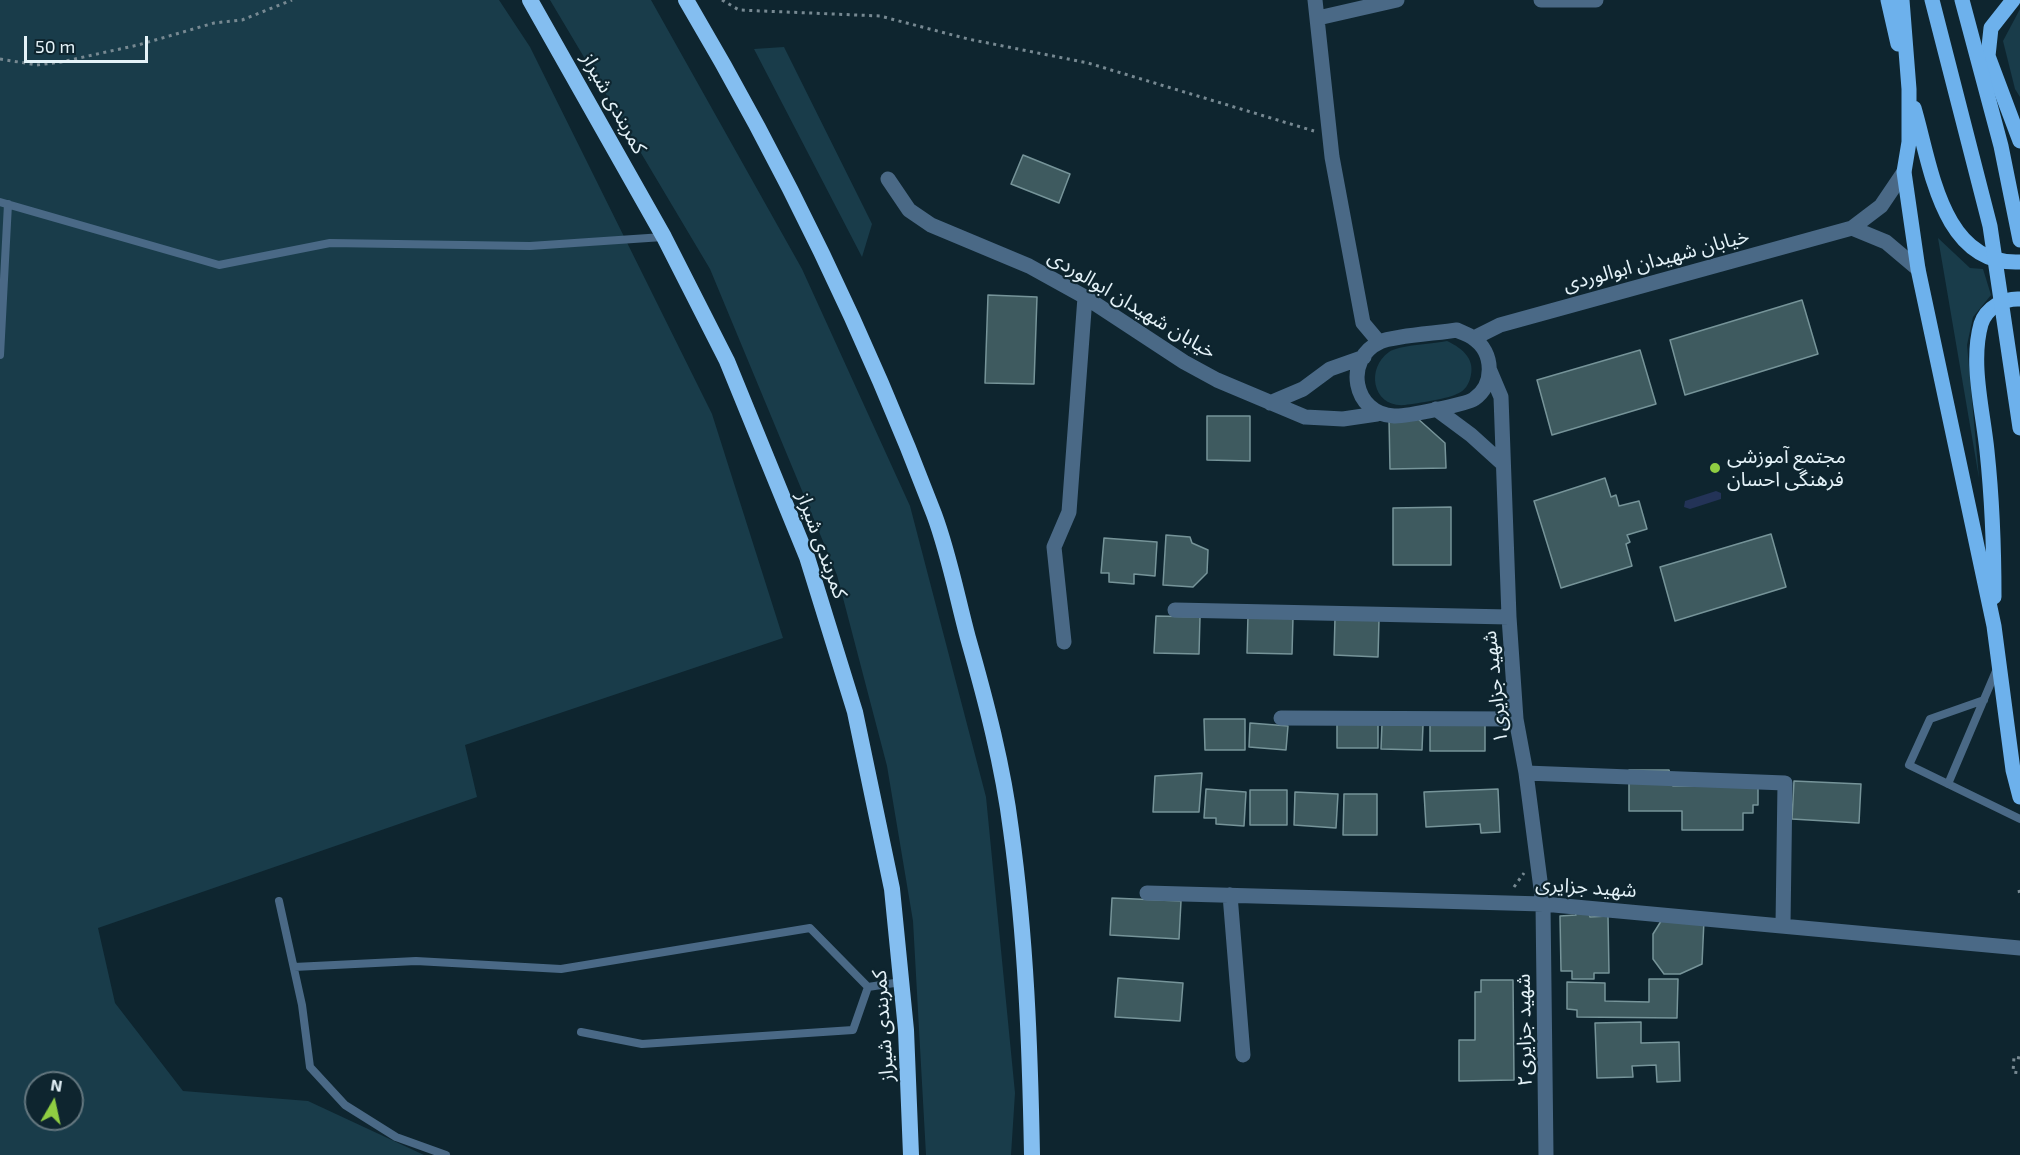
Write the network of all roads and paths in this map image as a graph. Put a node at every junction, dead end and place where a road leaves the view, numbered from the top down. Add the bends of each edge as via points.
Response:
1 (292, 0) edge
2 (531, 0) edge
3 (686, 0) edge
4 (722, 0) edge
5 (1315, 0) edge
6 (1397, 0) edge
7 (1541, 0) edge
8 (1596, 0) edge
9 (1888, 0) edge
10 (1902, 0) edge
11 (1932, 0) edge
12 (1962, 0) edge
13 (2013, 0) edge
14 (1318, 18) junction
15 (0, 60) edge
16 (1909, 89) junction
17 (1330, 136) junction
18 (2020, 141) edge
19 (1904, 172) junction
20 (888, 179) dead end
21 (4, 203) edge
22 (1852, 228) junction
23 (664, 237) junction
24 (2020, 240) edge
25 (2020, 262) edge
26 (1918, 269) junction
27 (1085, 297) junction
28 (2020, 299) edge
29 (1474, 338) junction
30 (1379, 342) junction
31 (0, 355) edge
32 (1364, 357) junction
33 (1490, 372) junction
34 (1270, 403) junction
35 (1436, 409) junction
36 (1377, 414) junction
37 (2020, 428) edge
38 (1503, 464) junction
39 (1175, 610) dead end
40 (1509, 617) junction
41 (1994, 626) junction
42 (1064, 642) dead end
43 (1999, 664) junction
44 (1984, 700) junction
45 (1281, 718) dead end
46 (1516, 719) junction
47 (1526, 773) junction
48 (1948, 784) junction
49 (2020, 797) edge
50 (2020, 819) edge
51 (1522, 861) dead end
52 (2019, 890) edge
53 (1147, 893) dead end
54 (1230, 895) junction
55 (1507, 895) dead end
56 (2020, 896) edge
57 (279, 901) dead end
58 (1543, 904) junction
59 (1783, 925) junction
60 (2020, 948) edge
61 (294, 967) junction
62 (901, 982) junction
63 (868, 987) junction
64 (581, 1032) dead end
65 (1243, 1054) dead end
66 (2020, 1059) edge
67 (2020, 1074) edge
68 (447, 1155) edge
69 (911, 1155) edge
70 (1032, 1155) edge
71 (1546, 1155) edge

1 - 15 path via 242,20 214,23 61,62 38,65
2 - 23 highway, کمربندی شیراز
3 - 70 highway via 829,268 934,517 979,677 1011,829 1029,1021
4 - 17 path via 739,10 880,16 1088,63
5 - 14 street
6 - 14 street
7 - 8 street
9 - 16 main road
10 - 16 main road
11 - 37 main road, bridge via 1990,226
12 - 24 main road, bridge via 2001,146
13 - 18 main road via 1991,28 1988,56
14 - 17 street
16 - 19 main road via 1909,142
16 - 25 main road via 1945,213 1959,238 1989,257
17 - 30 street via 1363,323
19 - 22 street, خیابان شهیدان ابوالوردی via 1881,206
19 - 26 main road
20 - 27 street, خیابان شهیدان ابوالوردی via 909,210 931,225 1029,266
21 - 23 lane via 219,266 330,243 530,246
21 - 31 lane
22 - 26 street via 1886,242
22 - 29 street, خیابان شهیدان ابوالوردی via 1500,325
23 - 62 highway, کمربندی شیراز via 727,361 807,557 855,712 892,889
26 - 41 main road
27 - 34 street, خیابان شهیدان ابوالوردی via 1184,362
27 - 42 street via 1069,512 1054,548
28 - 41 main road via 1992,307 1982,321 1976,346 1988,454
29 - 30 street via 1456,330
29 - 33 street via 1488,353
30 - 32 street
32 - 34 street via 1330,369 1303,389
32 - 36 street via 1355,377 1361,399
33 - 35 street via 1484,392 1472,401
33 - 38 street, شهید جزایری۱ via 1501,397
34 - 36 street, خیابان شهیدان ابوالوردی via 1305,417 1343,419
35 - 36 street via 1396,417
35 - 38 street
38 - 40 street, شهید جزایری۱
39 - 40 street
40 - 46 street, شهید جزایری۱
41 - 43 main road
43 - 44 lane
43 - 49 main road
44 - 48 lane
44 - 48 lane via 1930,719 1909,765
45 - 46 street
46 - 47 street, شهید جزایری۱
47 - 58 street, شهید جزایری۱
47 - 59 street via 1785,783
48 - 50 lane
51 - 55 path via 1524,873
52 - 56 path
53 - 54 street, شهید جزایری
54 - 58 street, شهید جزایری
54 - 65 street
57 - 61 lane
58 - 59 street, شهید جزایری
58 - 71 street, شهید جزایری۲
59 - 60 street, شهید جزایری
61 - 63 lane via 416,961 561,969 810,928
61 - 68 lane via 310,1067 345,1106 396,1137
62 - 63 lane
62 - 69 highway, کمربندی شیراز
63 - 64 lane via 853,1030 642,1044
66 - 67 path via 2014,1057 2013,1072

